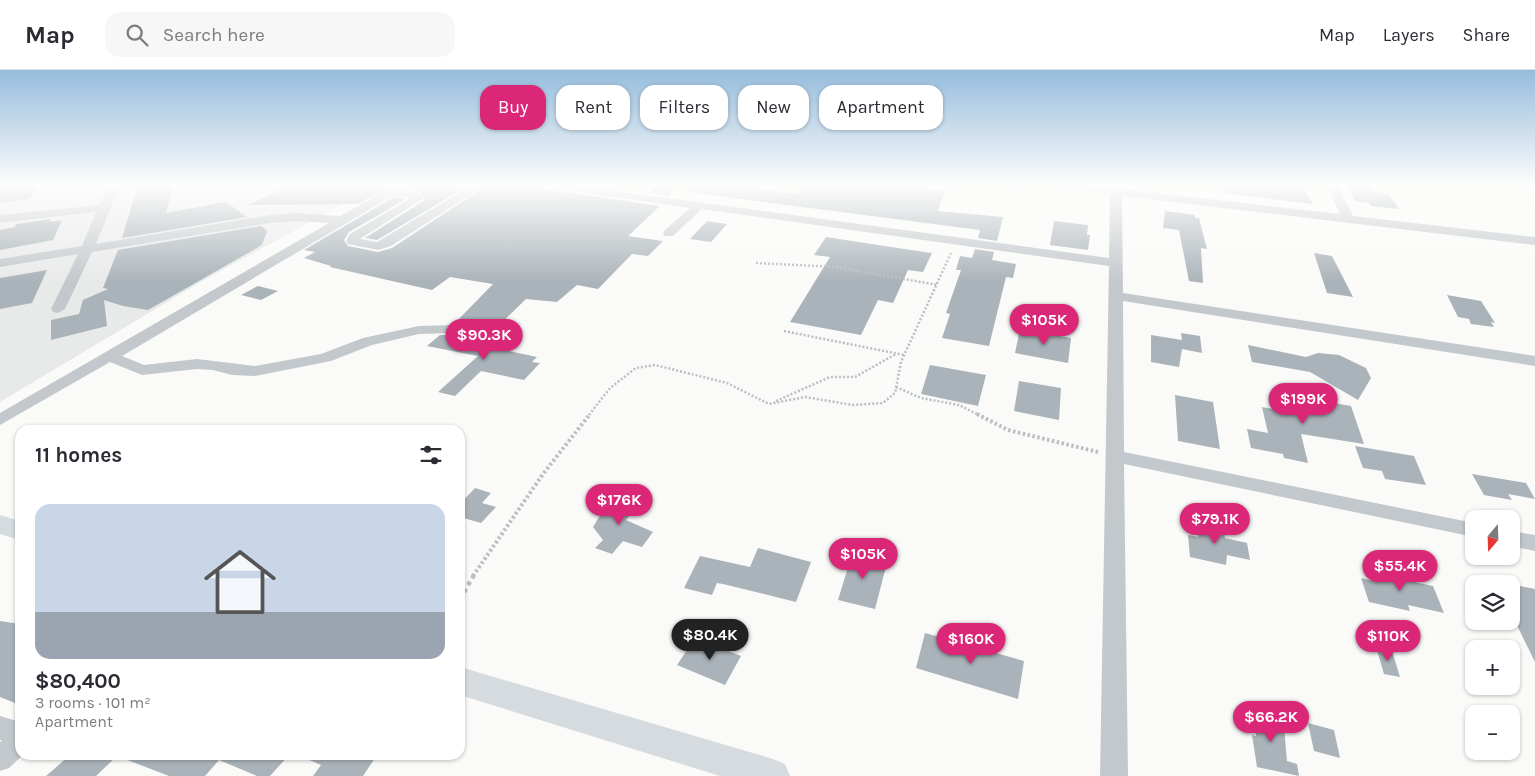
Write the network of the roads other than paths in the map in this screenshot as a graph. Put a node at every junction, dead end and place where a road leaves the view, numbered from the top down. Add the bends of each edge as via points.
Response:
1 (19, 217) edge
2 (100, 217) edge
3 (345, 217) edge
4 (387, 217) edge
5 (429, 217) edge
6 (687, 217) edge
7 (782, 217) edge
8 (1116, 217) edge
9 (1333, 217) edge
10 (0, 219) edge
11 (1348, 219) joint
12 (340, 220) junction
13 (670, 233) dead end
14 (1535, 242) edge
15 (87, 249) junction
16 (0, 263) edge
17 (1115, 263) junction
18 (1117, 296) junction
19 (58, 309) dead end
20 (487, 334) dead end
21 (110, 356) junction
22 (1535, 361) edge
23 (0, 420) edge
24 (1116, 456) junction
25 (0, 524) edge
26 (1465, 528) edge
27 (15, 529) edge
28 (1520, 540) edge
29 (1535, 543) edge
30 (465, 682) edge
31 (0, 728) edge
32 (15, 732) edge
33 (15, 745) edge
34 (0, 759) edge
35 (773, 776) edge
36 (1114, 776) edge

1 - 10 street
2 - 15 street
3 - 12 street
4 - 5 street via 352,241 378,246
6 - 13 street
7 - 17 street
8 - 17 street
9 - 11 street
11 - 14 street
12 - 15 street via 270,219
12 - 21 street
15 - 16 street
15 - 19 street
17 - 18 street
18 - 22 street
18 - 24 street
20 - 21 street via 454,329 419,330 368,341 325,358 255,371 197,364 142,370
21 - 23 street
24 - 26 street
24 - 36 street
25 - 27 main road
28 - 29 street
30 - 35 main road
31 - 32 street
33 - 34 street

